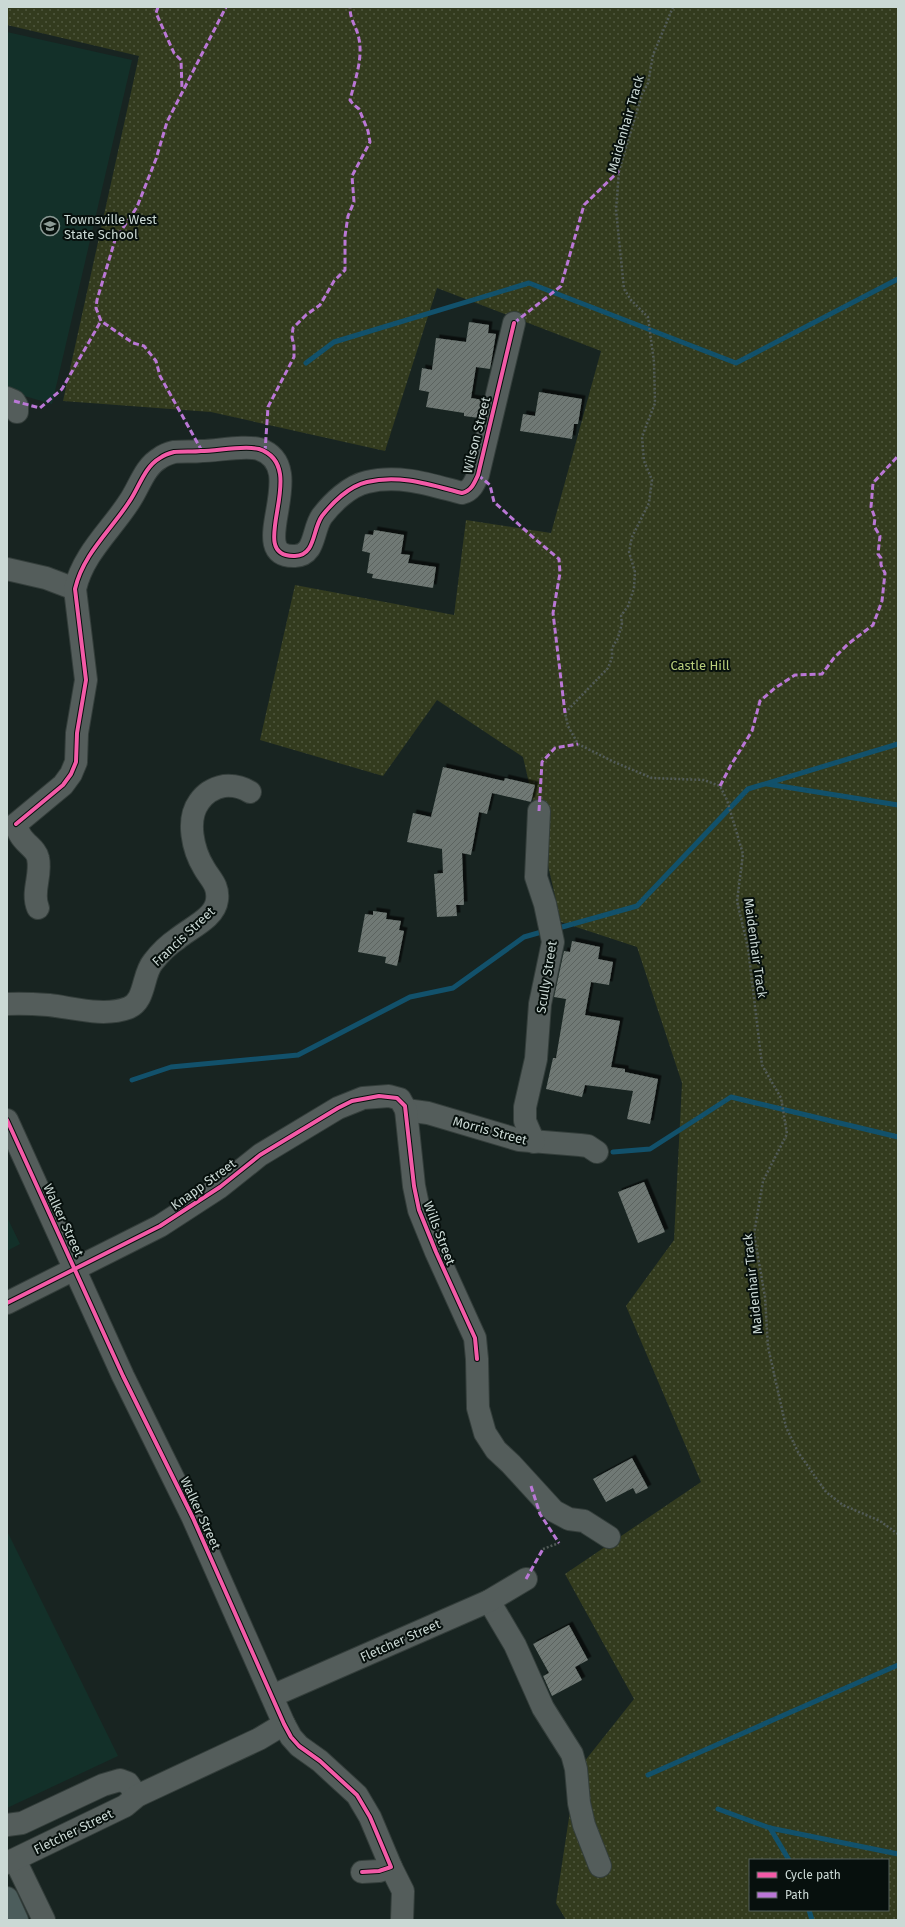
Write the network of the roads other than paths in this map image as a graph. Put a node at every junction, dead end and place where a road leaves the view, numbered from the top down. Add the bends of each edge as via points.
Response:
1 (514, 323) dead end
2 (7, 569) edge
3 (75, 589) junction
4 (250, 792) dead end
5 (539, 811) dead end
6 (11, 823) edge
7 (38, 908) dead end
8 (7, 1004) edge
9 (525, 1107) junction
10 (406, 1110) junction
11 (7, 1120) edge
12 (493, 1132) junction
13 (534, 1142) junction
14 (597, 1152) dead end
15 (75, 1269) junction
16 (7, 1303) edge
17 (609, 1537) dead end
18 (526, 1579) dead end
19 (489, 1601) junction
20 (272, 1696) junction
21 (284, 1724) junction
22 (137, 1796) junction
23 (14, 1824) edge
24 (17, 1859) edge
25 (600, 1866) dead end
26 (391, 1867) junction
27 (362, 1872) dead end
28 (7, 1898) edge
29 (17, 1920) edge
30 (44, 1920) edge
31 (402, 1920) edge

1 - 3 street, Wilson Street via 478,475 472,487 465,493 409,480 386,479 366,482 345,494 322,517 308,551 291,556 277,548 274,539 281,480 279,467 271,456 259,449 248,448 174,452 159,458 146,473 130,502 95,547
2 - 3 street via 46,578
3 - 6 street via 86,680 78,729 76,762 63,785
4 - 8 street, Francis Street via 232,786 218,787 206,794 194,810 195,847 204,869 216,884 216,906 208,916 172,942 153,962 146,972 141,994 135,1003 128,1008 107,1011
5 - 9 street, Scully Street via 536,877 553,946 540,1004 536,1059
6 - 7 street via 38,858 35,896
9 - 12 street via 516,1124
9 - 13 street, Scully Street via 525,1121
10 - 12 street, Morris Street via 428,1113
10 - 15 street, Knapp Street via 400,1099 389,1096 363,1098 338,1108 260,1155 220,1186 160,1226
10 - 17 street, Wills Street via 419,1210 473,1333 477,1358 478,1408 481,1423 490,1442 554,1511 569,1519 582,1521
11 - 15 street, Walker Street
12 - 13 street, Morris Street
13 - 14 street, Morris Street via 588,1146
15 - 16 street, Knapp Street
15 - 20 street, Walker Street via 123,1376 193,1518
18 - 19 street, Fletcher Street
19 - 20 street, Fletcher Street
19 - 25 street via 515,1645 543,1708 572,1754 582,1820
20 - 21 street, Walker Street
21 - 22 street, Fletcher Street via 259,1739
21 - 26 street, Walker Street via 299,1746 320,1761 357,1795 370,1817
22 - 23 street via 128,1783 115,1781
22 - 24 street, Fletcher Street via 125,1806
23 - 24 street via 18,1829 20,1843
24 - 30 street
26 - 27 street
26 - 31 street, Walker Street via 403,1891
28 - 29 main road

